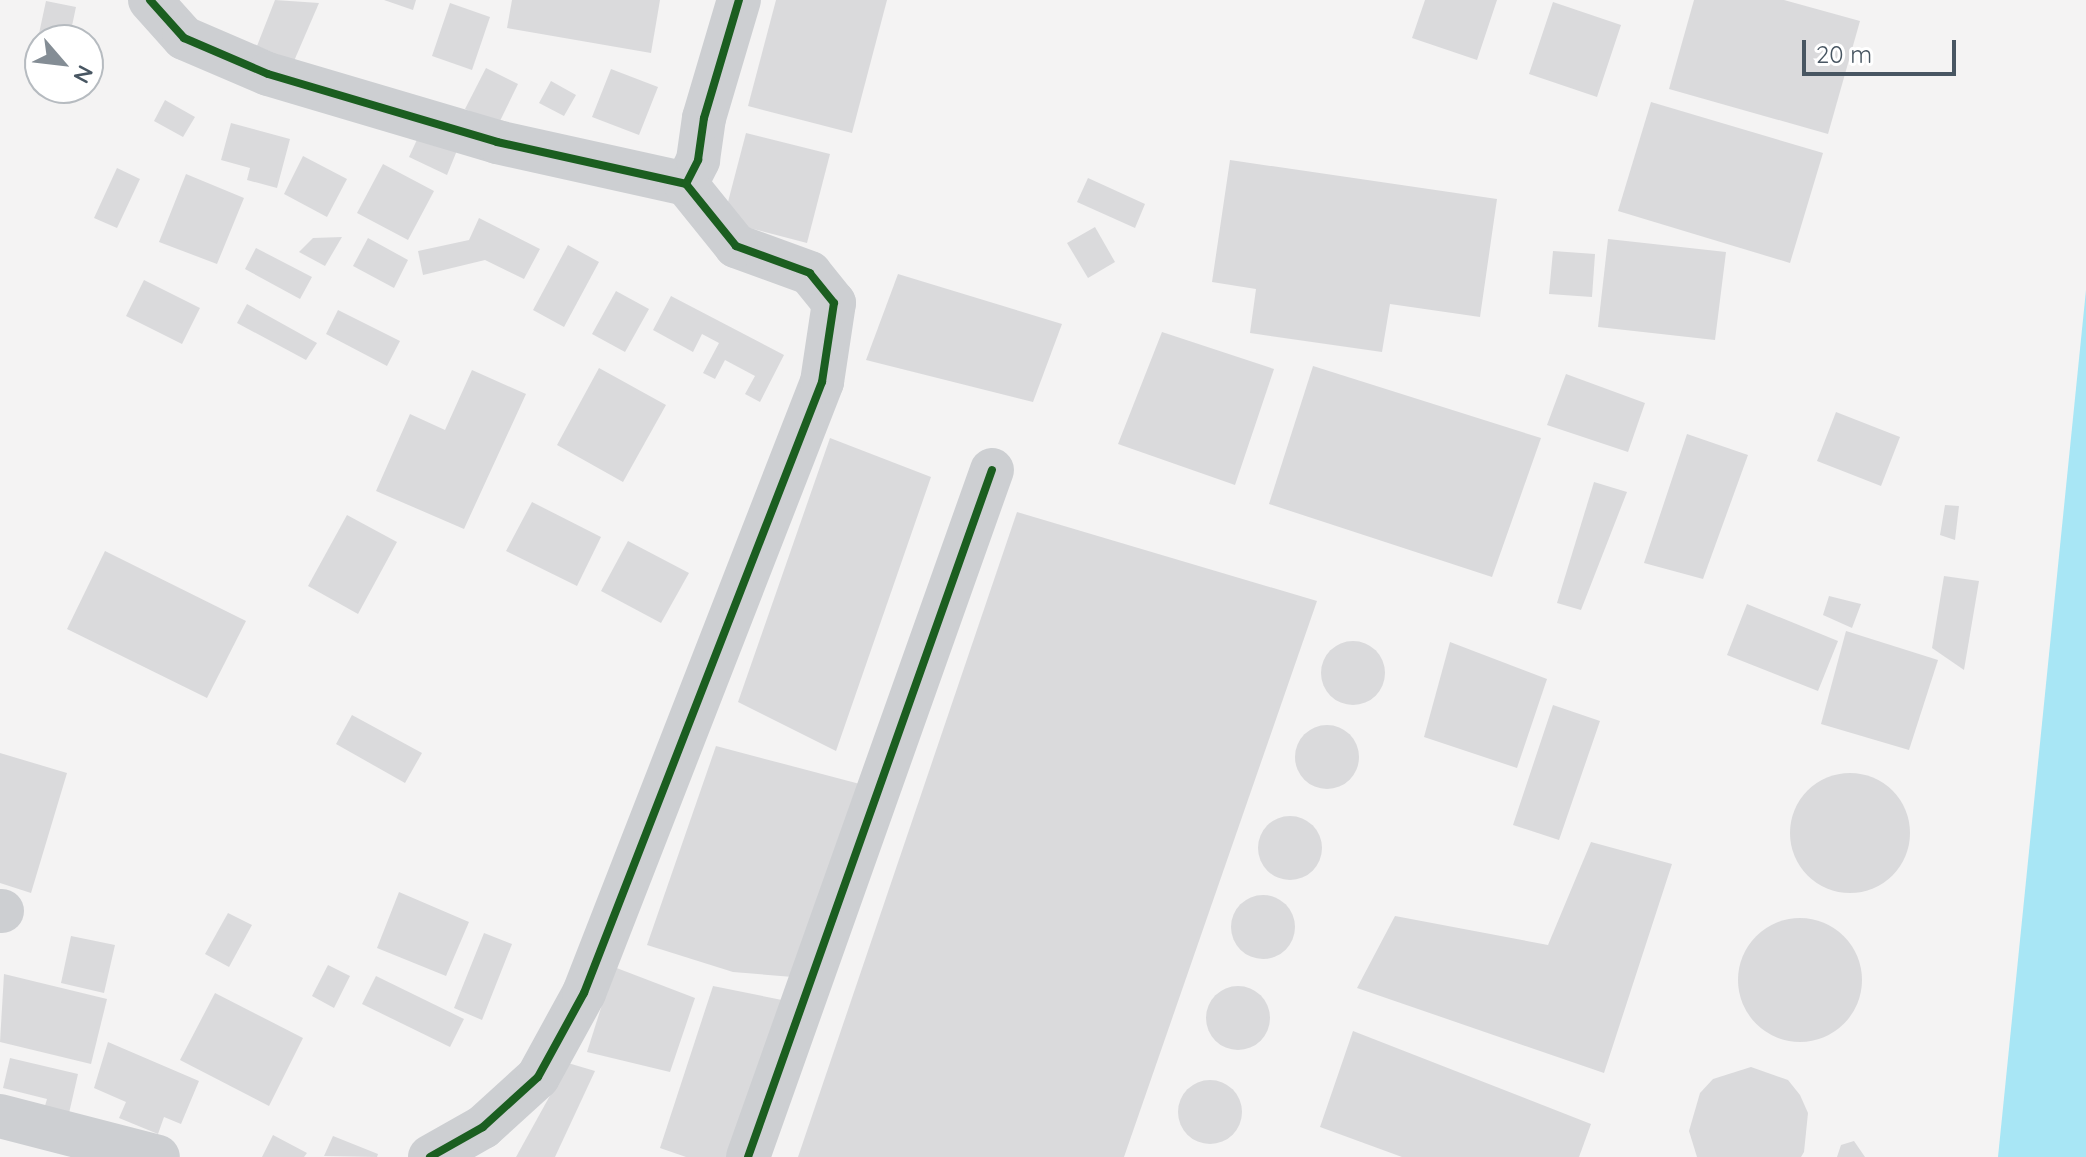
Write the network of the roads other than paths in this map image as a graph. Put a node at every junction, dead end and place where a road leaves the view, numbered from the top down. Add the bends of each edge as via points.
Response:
1 (150, 0) edge
2 (739, 0) edge
3 (686, 184) junction
4 (992, 470) dead end
5 (0, 1116) edge
6 (158, 1157) edge
7 (430, 1157) edge
8 (748, 1157) edge

1 - 3 street via 184,38 268,74 497,142
2 - 3 street via 704,118 698,160
3 - 7 street via 736,246 810,273 834,303 822,382 584,993 538,1077 483,1127
4 - 8 street
5 - 6 street

